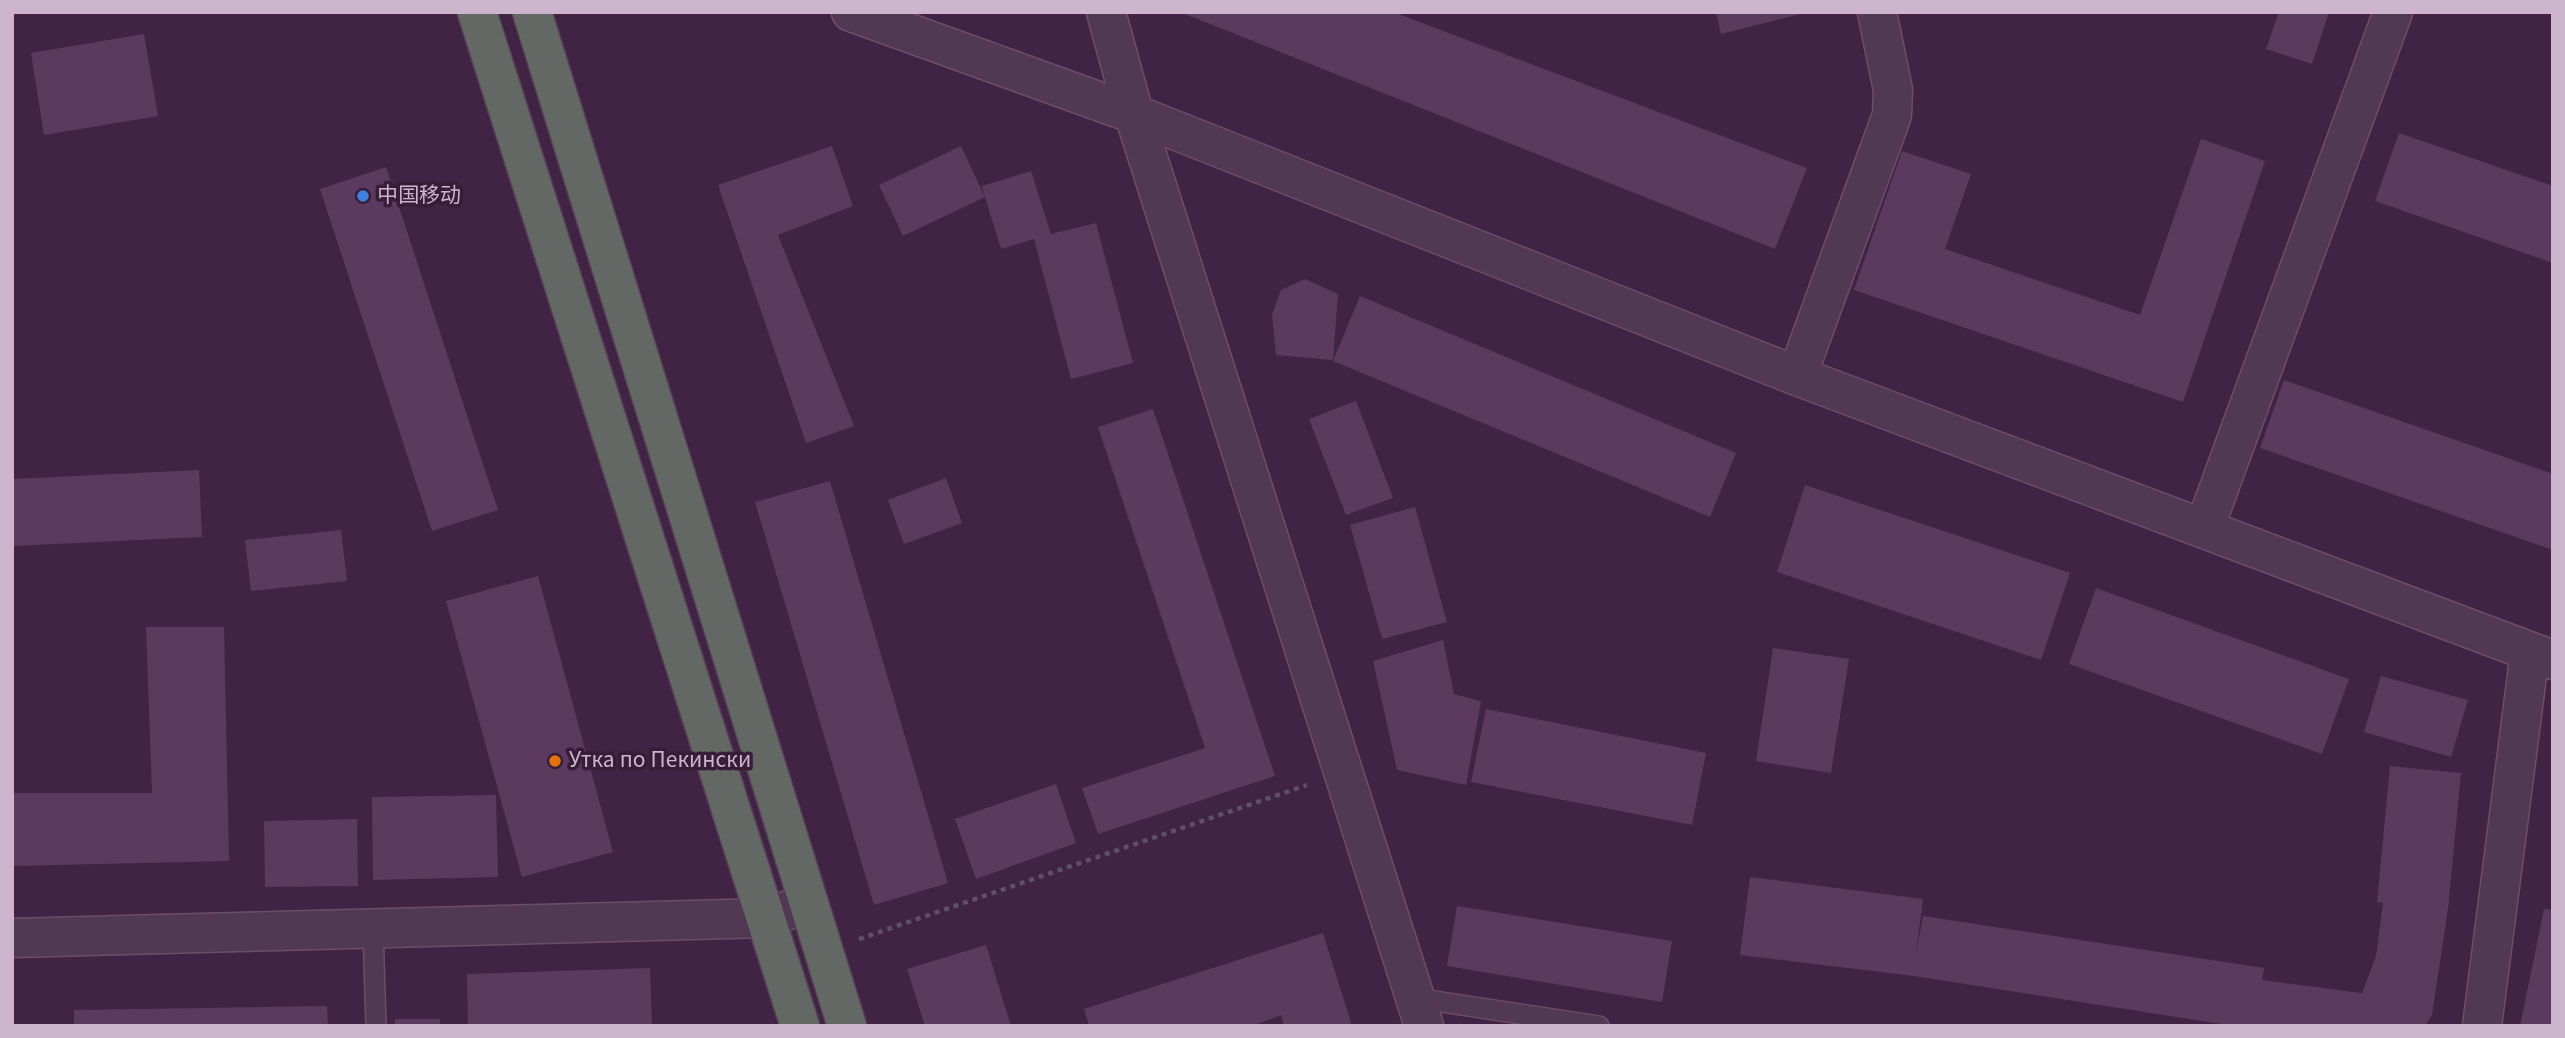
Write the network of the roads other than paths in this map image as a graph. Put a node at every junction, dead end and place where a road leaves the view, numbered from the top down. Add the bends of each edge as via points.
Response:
1 (477, 12) edge
2 (531, 12) edge
3 (851, 12) edge
4 (1106, 12) edge
5 (1877, 12) edge
6 (2393, 12) edge
7 (1134, 114) junction
8 (1797, 376) junction
9 (2204, 529) junction
10 (2541, 656) edge
11 (807, 903) junction
12 (767, 918) junction
13 (373, 927) junction
14 (12, 938) edge
15 (1420, 1012) edge
16 (376, 1026) edge
17 (800, 1026) edge
18 (847, 1026) edge
19 (1599, 1026) edge
20 (2482, 1026) edge

1 - 12 highway
2 - 11 highway
3 - 7 street
4 - 7 street
5 - 8 street via 1893,90 1892,115
6 - 9 street
7 - 8 street
7 - 15 street
8 - 9 street
9 - 10 street
10 - 20 street
11 - 12 street
11 - 18 highway
12 - 13 street
12 - 17 highway
13 - 14 street
13 - 16 lane
15 - 19 lane

